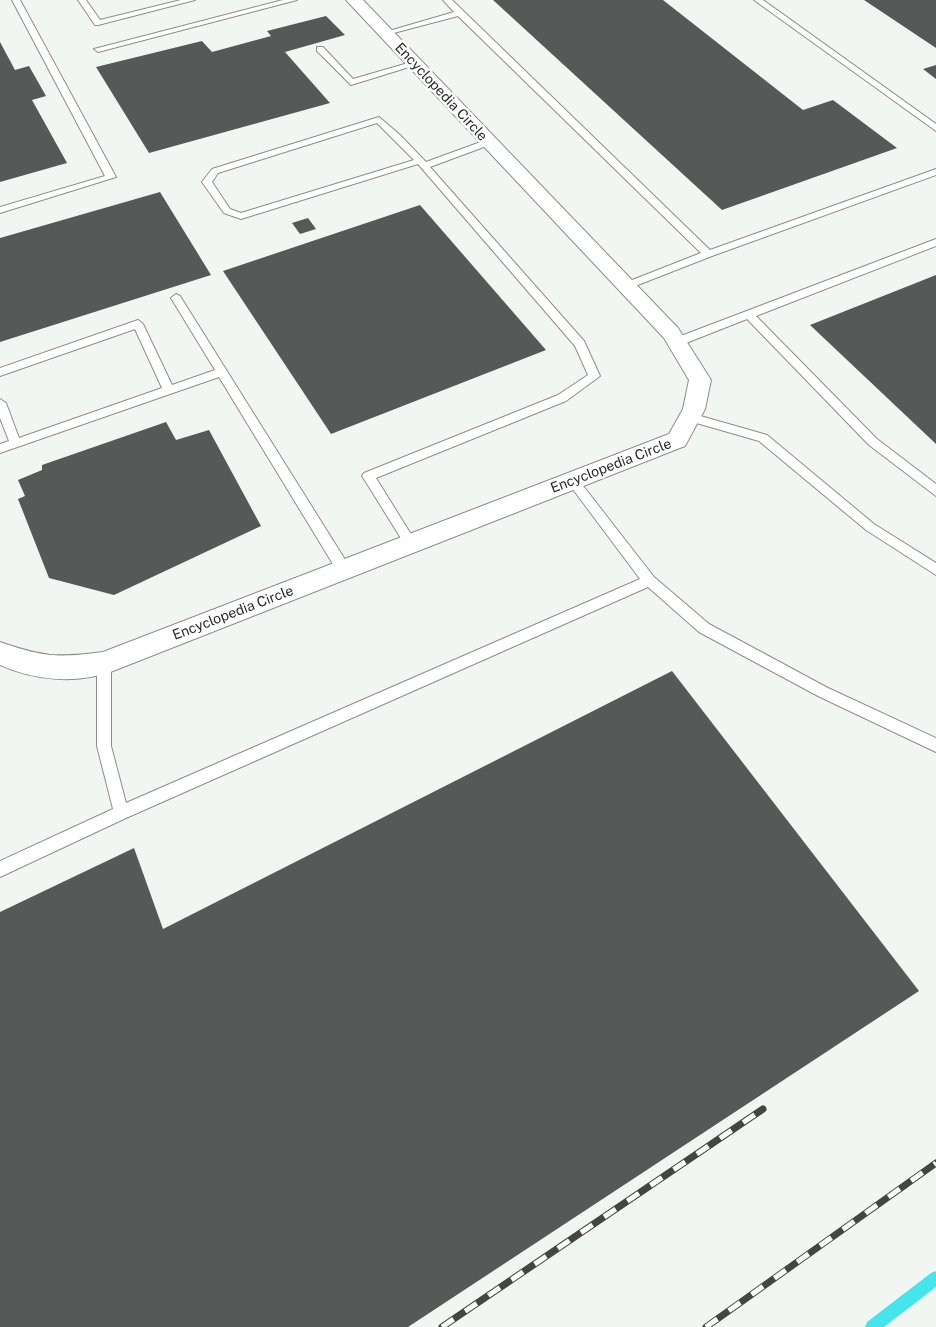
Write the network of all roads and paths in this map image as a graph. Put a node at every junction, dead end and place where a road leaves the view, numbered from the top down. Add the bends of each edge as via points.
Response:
1 (16, 0) edge
2 (82, 0) edge
3 (191, 0) edge
4 (293, 0) edge
5 (354, 0) edge
6 (447, 0) edge
7 (758, 0) edge
8 (460, 13) junction
9 (386, 33) junction
10 (98, 49) dead end
11 (320, 49) dead end
12 (416, 64) junction
13 (936, 128) edge
14 (489, 142) junction
15 (422, 163) junction
16 (936, 172) edge
17 (0, 210) edge
18 (936, 242) edge
19 (708, 254) junction
20 (626, 286) junction
21 (176, 298) dead end
22 (749, 315) junction
23 (677, 342) junction
24 (223, 371) junction
25 (0, 372) edge
26 (169, 390) junction
27 (0, 403) edge
28 (690, 416) junction
29 (16, 444) junction
30 (0, 449) edge
31 (573, 480) junction
32 (936, 491) edge
33 (411, 544) junction
34 (344, 570) junction
35 (936, 570) edge
36 (649, 582) junction
37 (3, 659) edge
38 (104, 663) junction
39 (936, 745) edge
40 (120, 813) junction
41 (0, 869) edge

1 - 17 lane via 111,177
2 - 3 lane via 98,24
4 - 10 lane
5 - 9 street, Encyclopedia Circle
6 - 8 lane
7 - 13 lane
8 - 9 lane
8 - 19 lane
9 - 12 street, Encyclopedia Circle
11 - 12 lane via 351,82
12 - 14 street, Encyclopedia Circle
14 - 15 lane
14 - 20 street, Encyclopedia Circle
15 - 15 lane via 379,120 215,171 207,182 227,211 241,216
15 - 33 lane via 580,344 594,376 562,398 368,476
16 - 19 lane
18 - 22 lane
19 - 20 lane
20 - 23 street, Encyclopedia Circle
21 - 24 lane
22 - 23 lane
22 - 32 lane via 873,442
23 - 28 street, Encyclopedia Circle via 700,380
24 - 26 lane
24 - 34 lane
25 - 26 lane via 138,324
26 - 29 lane
27 - 29 lane
28 - 31 street, Encyclopedia Circle via 678,440
28 - 35 lane via 763,438 870,527
29 - 30 lane
31 - 33 street, Encyclopedia Circle
31 - 36 lane
33 - 34 street, Encyclopedia Circle
34 - 38 street, Encyclopedia Circle
36 - 39 lane via 704,628 824,692
36 - 40 lane
37 - 38 street, Encyclopedia Circle via 63,670
38 - 40 lane via 104,746
40 - 41 lane

